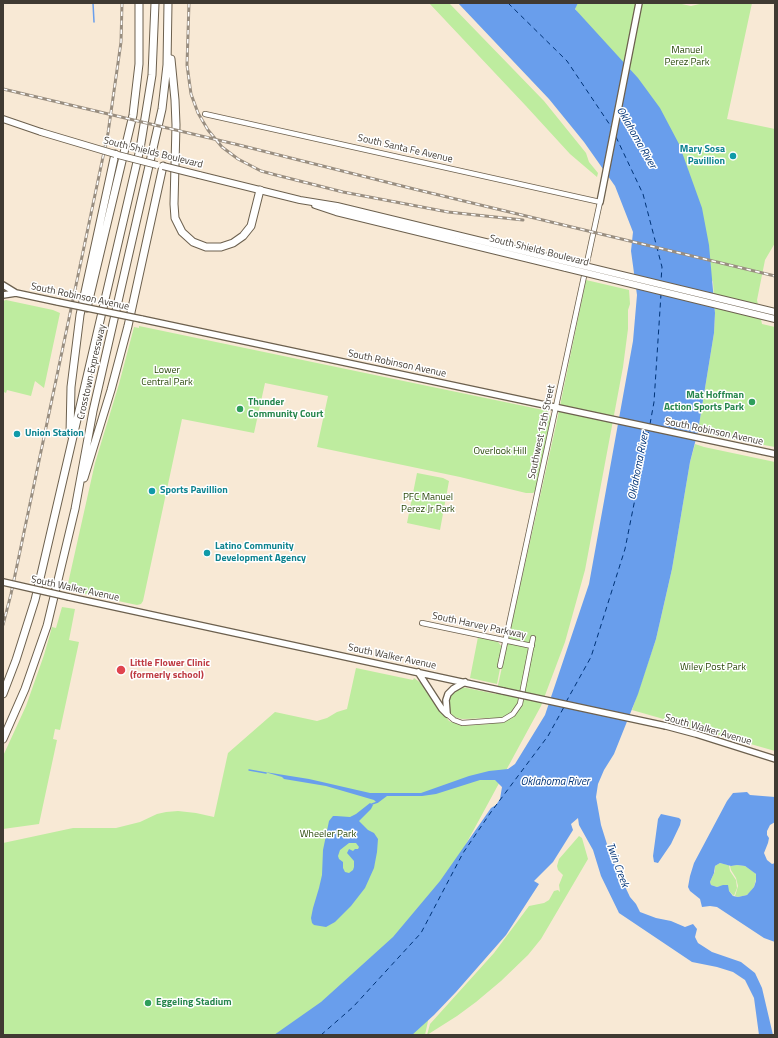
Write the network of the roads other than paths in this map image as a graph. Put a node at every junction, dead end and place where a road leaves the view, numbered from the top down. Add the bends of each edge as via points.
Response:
1 (139, 3) edge
2 (154, 3) edge
3 (168, 3) edge
4 (639, 3) edge
5 (168, 33) junction
6 (205, 114) dead end
7 (3, 119) edge
8 (117, 154) junction
9 (163, 166) junction
10 (260, 190) junction
11 (600, 200) junction
12 (567, 265) junction
13 (3, 286) edge
14 (16, 293) junction
15 (3, 295) edge
16 (87, 308) junction
17 (775, 312) edge
18 (775, 319) edge
19 (556, 407) junction
20 (70, 450) junction
21 (775, 454) edge
22 (75, 509) junction
23 (3, 582) edge
24 (422, 623) dead end
25 (534, 638) dead end
26 (506, 641) junction
27 (532, 646) junction
28 (500, 666) dead end
29 (418, 672) junction
30 (465, 682) junction
31 (3, 694) edge
32 (447, 714) junction
33 (3, 739) edge
34 (775, 760) edge

1 - 16 highway via 139,64 133,115
2 - 20 highway, Crosstown Expressway via 152,76 146,117
3 - 5 highway, Crosstown Expressway
4 - 11 main road
5 - 10 highway via 175,100 174,204 178,225 187,237 199,245 214,248 227,246 238,240 251,226
5 - 22 highway, Crosstown Expressway via 165,83 158,129 93,411
6 - 11 street, South Santa Fe Avenue
7 - 8 main road, South Shields Boulevard, bridge
8 - 9 main road, South Shields Boulevard, bridge
8 - 20 highway via 80,315 71,387
9 - 10 main road, South Shields Boulevard, bridge
9 - 22 highway via 128,326
10 - 12 main road, South Shields Boulevard via 336,212
11 - 19 street, Southwest 15th Street
12 - 17 main road, South Shields Boulevard, bridge
12 - 18 main road, South Shields Boulevard, bridge
13 - 14 main road, South Robinson Avenue
14 - 15 main road, South Robinson Avenue
14 - 16 main road, South Robinson Avenue, bridge
16 - 19 main road, South Robinson Avenue, bridge
19 - 21 main road, South Robinson Avenue
19 - 26 street, Southwest 15th Street
20 - 31 highway, Crosstown Expressway via 35,600
22 - 33 highway, Crosstown Expressway via 47,626 25,689
23 - 29 main road, South Walker Avenue, bridge
24 - 26 street, South Harvey Parkway
25 - 27 street
26 - 27 street, South Harvey Parkway
26 - 28 street, Southwest 15th Street
27 - 32 street via 520,704 513,714 504,720 462,722
29 - 30 main road, South Walker Avenue
29 - 32 main road
30 - 32 main road via 448,694
30 - 34 main road, South Walker Avenue, bridge via 666,726

